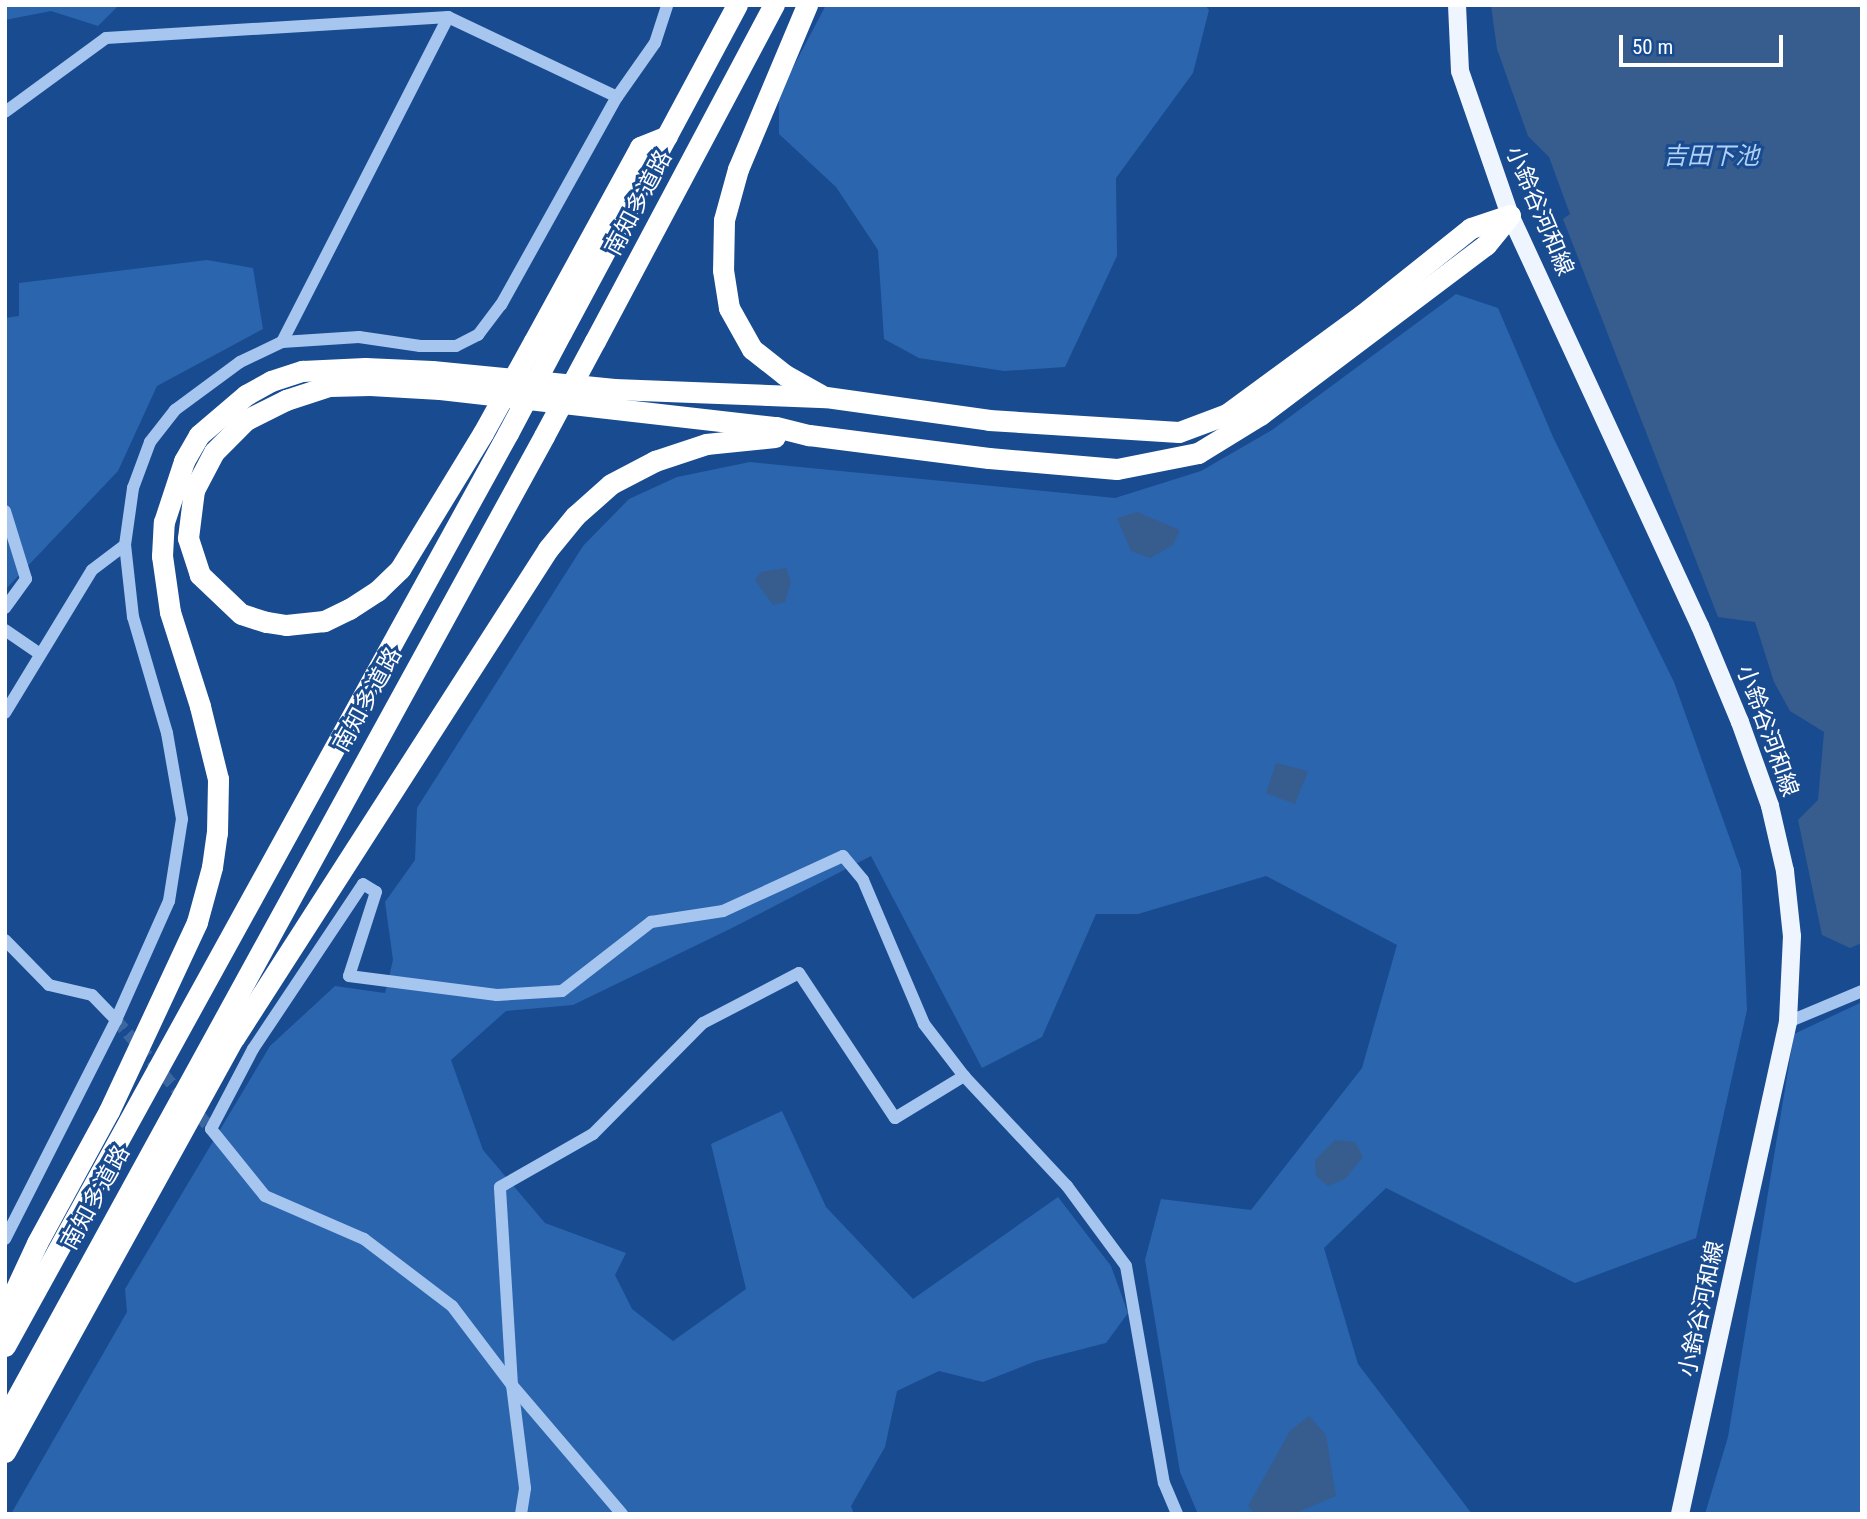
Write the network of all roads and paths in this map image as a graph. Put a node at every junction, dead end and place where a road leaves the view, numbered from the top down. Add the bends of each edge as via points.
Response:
1 (667, 5) edge
2 (737, 5) edge
3 (774, 5) edge
4 (807, 5) edge
5 (1457, 5) edge
6 (448, 17) junction
7 (617, 97) junction
8 (5, 111) edge
9 (667, 136) junction
10 (1510, 215) junction
11 (282, 342) junction
12 (826, 397) junction
13 (809, 435) junction
14 (5, 511) edge
15 (125, 545) junction
16 (5, 608) edge
17 (5, 629) edge
18 (40, 654) junction
19 (5, 713) edge
20 (5, 940) edge
21 (1862, 991) edge
22 (116, 1020) junction
23 (1788, 1022) junction
24 (964, 1076) junction
25 (5, 1238) edge
26 (5, 1312) edge
27 (5, 1346) edge
28 (512, 1385) junction
29 (5, 1419) edge
30 (5, 1452) edge
31 (521, 1514) edge
32 (622, 1514) edge
33 (1177, 1514) edge
34 (1680, 1514) edge

1 - 7 street via 655,43
2 - 9 highway, 南知多道路
3 - 29 highway, 南知多道路, bridge via 544,436
4 - 12 highway via 738,169 724,220 723,270 729,308 752,349 785,375
5 - 10 main road, 小鈴谷河和線 via 1460,71
6 - 7 street
6 - 8 street via 106,38
6 - 11 street
7 - 11 street via 501,304 478,335 456,346 359,337
9 - 13 highway, bridge via 640,147 534,341 483,433 400,569 377,591 324,621 286,625 241,614 200,575 188,538 194,491 214,452 246,420 329,386 440,389 776,427
9 - 27 highway, 南知多道路, bridge
10 - 12 highway via 1471,228 1227,414 1179,432 989,420
10 - 13 highway via 1486,245 1260,415 1198,453 1116,469
10 - 23 main road, 小鈴谷河和線 via 1695,614 1770,806 1793,936
11 - 15 street via 240,362 176,410 150,442 133,488
12 - 26 highway via 614,389 432,371 302,371 246,395 199,435 169,503 162,556 170,612 218,779 212,867 197,922 109,1111
13 - 30 highway via 706,444 655,461 611,484 575,516 548,549 234,1038
14 - 16 street via 26,579
15 - 18 street via 92,570
15 - 22 street via 133,617 167,733 182,819 169,901
17 - 18 street
18 - 19 street
20 - 22 street via 49,985 92,995
21 - 23 street
22 - 25 street
23 - 34 main road, 小鈴谷河和線
24 - 28 street via 895,1118 799,973 703,1023 593,1134 500,1187
24 - 28 street via 924,1024 863,880 843,856 723,911 651,922 562,991 497,995 349,976 376,892 363,884 253,1049 211,1129 265,1196 364,1239 452,1306
24 - 33 street via 1067,1186 1126,1266 1164,1483
28 - 31 street via 526,1488
28 - 32 street

